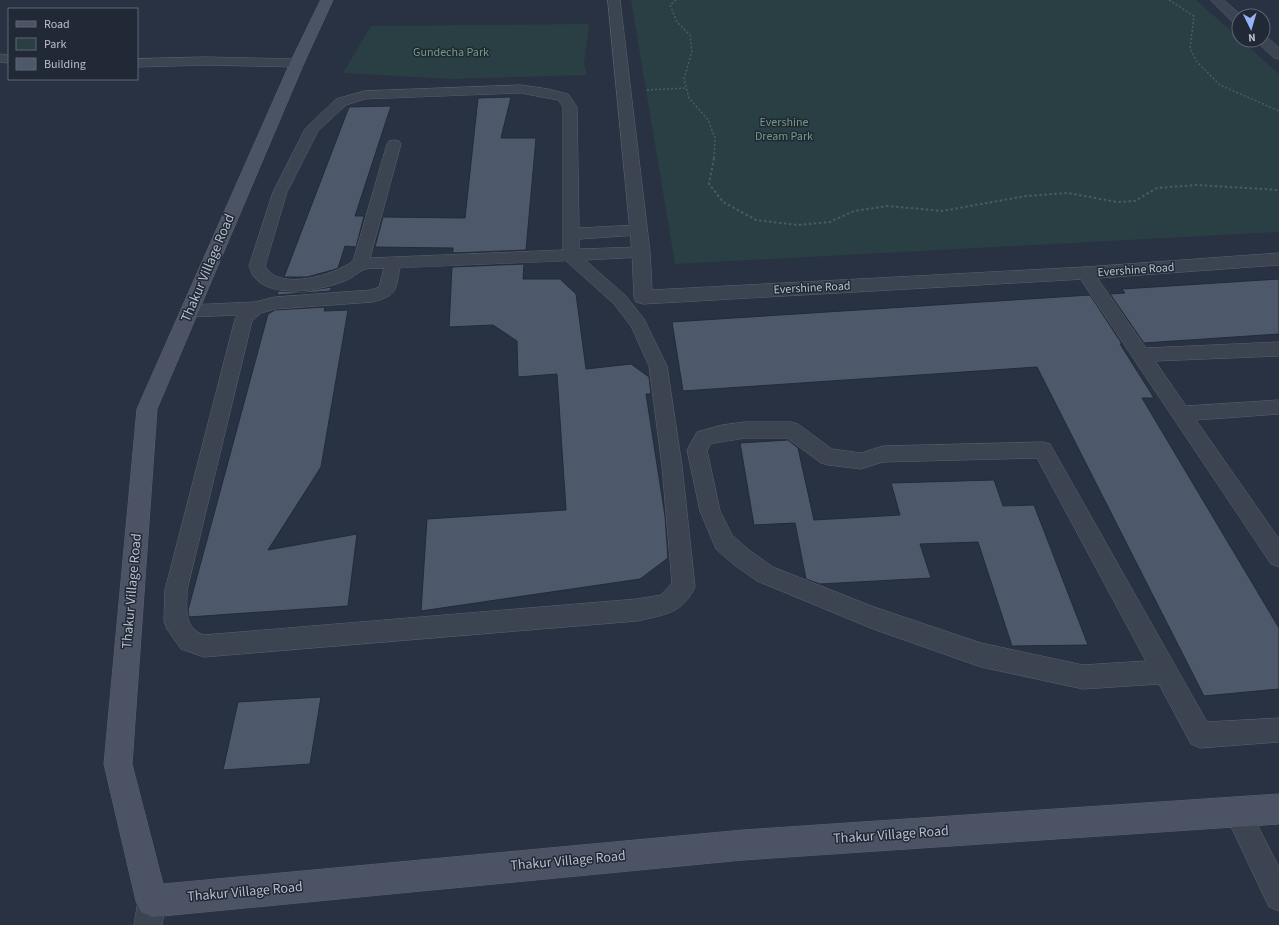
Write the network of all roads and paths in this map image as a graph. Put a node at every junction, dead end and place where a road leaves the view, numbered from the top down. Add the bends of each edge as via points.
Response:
1 (327, 0) edge
2 (614, 0) edge
3 (676, 0) edge
4 (1169, 0) edge
5 (1217, 0) edge
6 (1231, 13) edge
7 (1271, 48) edge
8 (1279, 55) edge
9 (138, 62) edge
10 (297, 63) junction
11 (687, 88) junction
12 (624, 90) junction
13 (1279, 111) edge
14 (394, 144) dead end
15 (1279, 190) edge
16 (638, 230) junction
17 (571, 234) junction
18 (640, 252) junction
19 (571, 256) junction
20 (1279, 259) edge
21 (393, 263) junction
22 (360, 264) junction
23 (1085, 274) junction
24 (255, 308) junction
25 (189, 311) junction
26 (1279, 349) edge
27 (1141, 355) junction
28 (1279, 407) edge
29 (1181, 414) junction
30 (697, 450) junction
31 (670, 451) junction
32 (1279, 557) edge
33 (1165, 672) junction
34 (1279, 730) edge
35 (1279, 809) edge
36 (1237, 812) junction
37 (1279, 897) edge
38 (150, 913) edge

1 - 10 street, Thakur Village Road
2 - 12 street, Evershine Road
3 - 11 path via 670,5 677,22 690,35 692,50 684,79
4 - 13 path via 1194,16 1190,49 1197,62 1220,85
5 - 6 street
7 - 8 street
9 - 10 street
10 - 25 street, Thakur Village Road
11 - 12 path
11 - 15 path via 689,98 708,120 715,138 714,165 709,184 723,202 756,220 798,225 830,222 854,211 888,206 942,212 1026,196 1068,193 1117,202 1135,201 1157,188 1197,185
12 - 16 street, Evershine Road
14 - 22 lane
16 - 17 lane
16 - 18 street, Evershine Road
17 - 19 lane
17 - 22 lane via 570,107 563,97 548,92 521,89 364,95 341,102 312,129 280,192 257,266 258,273 264,279 281,285 302,285 340,277
18 - 19 lane
18 - 23 street, Evershine Road via 643,297
19 - 21 lane
19 - 31 lane via 620,300 638,323 658,366
20 - 23 street, Evershine Road
21 - 22 lane
21 - 24 lane via 387,290 373,296 275,303
23 - 27 lane
24 - 25 lane
24 - 31 lane via 244,319 176,590 175,620 189,641 204,646 637,610 667,604 684,587
25 - 38 street, Thakur Village Road via 147,409 118,764
26 - 27 lane
27 - 29 lane
28 - 29 lane
29 - 32 lane
30 - 31 lane
30 - 33 lane via 710,511 724,542 765,574 873,618 981,655 1083,677
30 - 33 lane via 704,438 722,433 791,430 828,457 861,461 884,454 1043,450
33 - 34 lane via 1200,735
35 - 36 street, Thakur Village Road
36 - 37 lane
36 - 38 street, Thakur Village Road via 743,845

